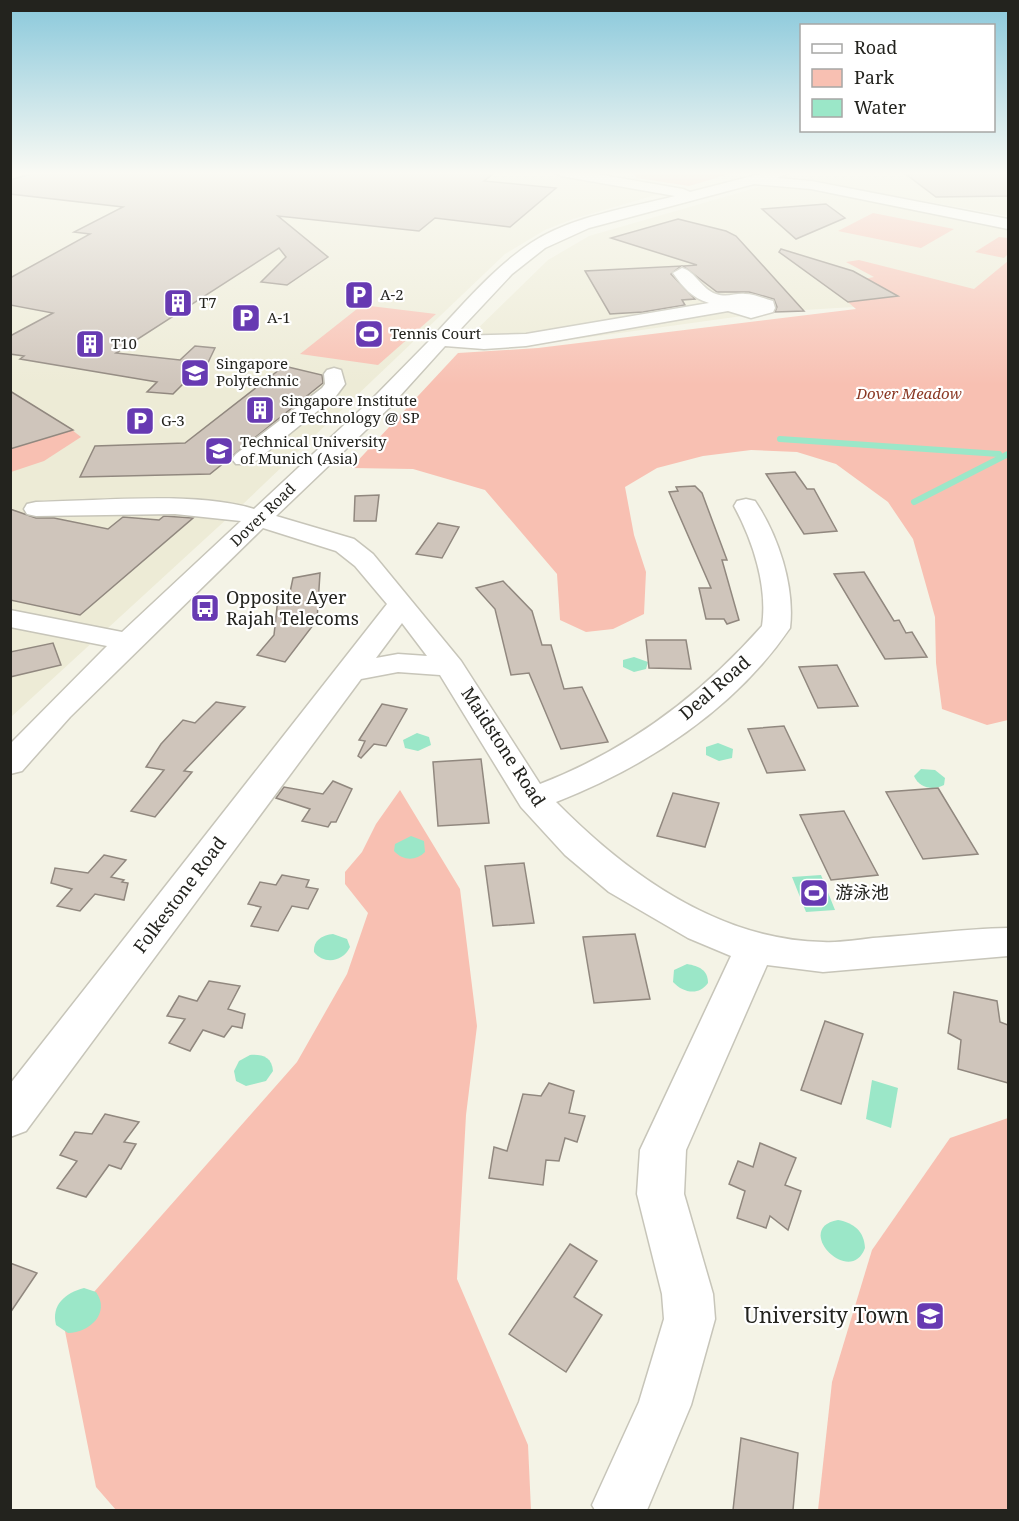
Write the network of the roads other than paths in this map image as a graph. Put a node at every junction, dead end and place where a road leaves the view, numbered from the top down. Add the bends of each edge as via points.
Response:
1 (531, 243) edge
2 (682, 273) dead end
3 (434, 338) junction
4 (334, 374) dead end
5 (244, 459) dead end
6 (746, 506) dead end
7 (36, 509) dead end
8 (249, 515) junction
9 (402, 604) junction
10 (10, 618) edge
11 (117, 640) junction
12 (450, 667) junction
13 (350, 672) junction
14 (10, 735) edge
15 (10, 764) edge
16 (533, 799) junction
17 (1008, 942) edge
18 (754, 949) junction
19 (10, 1118) edge
20 (621, 1505) dead end

1 - 3 street, Dover Road
2 - 3 street via 708,299 730,304 507,343 463,344
3 - 8 street, Dover Road via 381,403
4 - 5 street via 335,384 329,392
6 - 16 street, Deal Road via 761,535 771,570 776,628 724,684 646,745 601,771
7 - 8 street, Maidstone Road via 175,507
8 - 9 street, Maidstone Road via 345,545
8 - 11 street, Dover Road
9 - 12 street, Maidstone Road
9 - 13 street, Folkestone Road
10 - 11 street via 50,636
11 - 14 street, Dover Road
11 - 15 street, Dover Road
12 - 13 street via 398,663
12 - 16 street, Maidstone Road
13 - 19 street, Folkestone Road
16 - 18 street, Maidstone Road via 578,846 622,882 702,928
17 - 18 street, Maidstone Road via 823,957
18 - 20 street via 663,1150 658,1174 661,1207 681,1268 690,1317 676,1380

